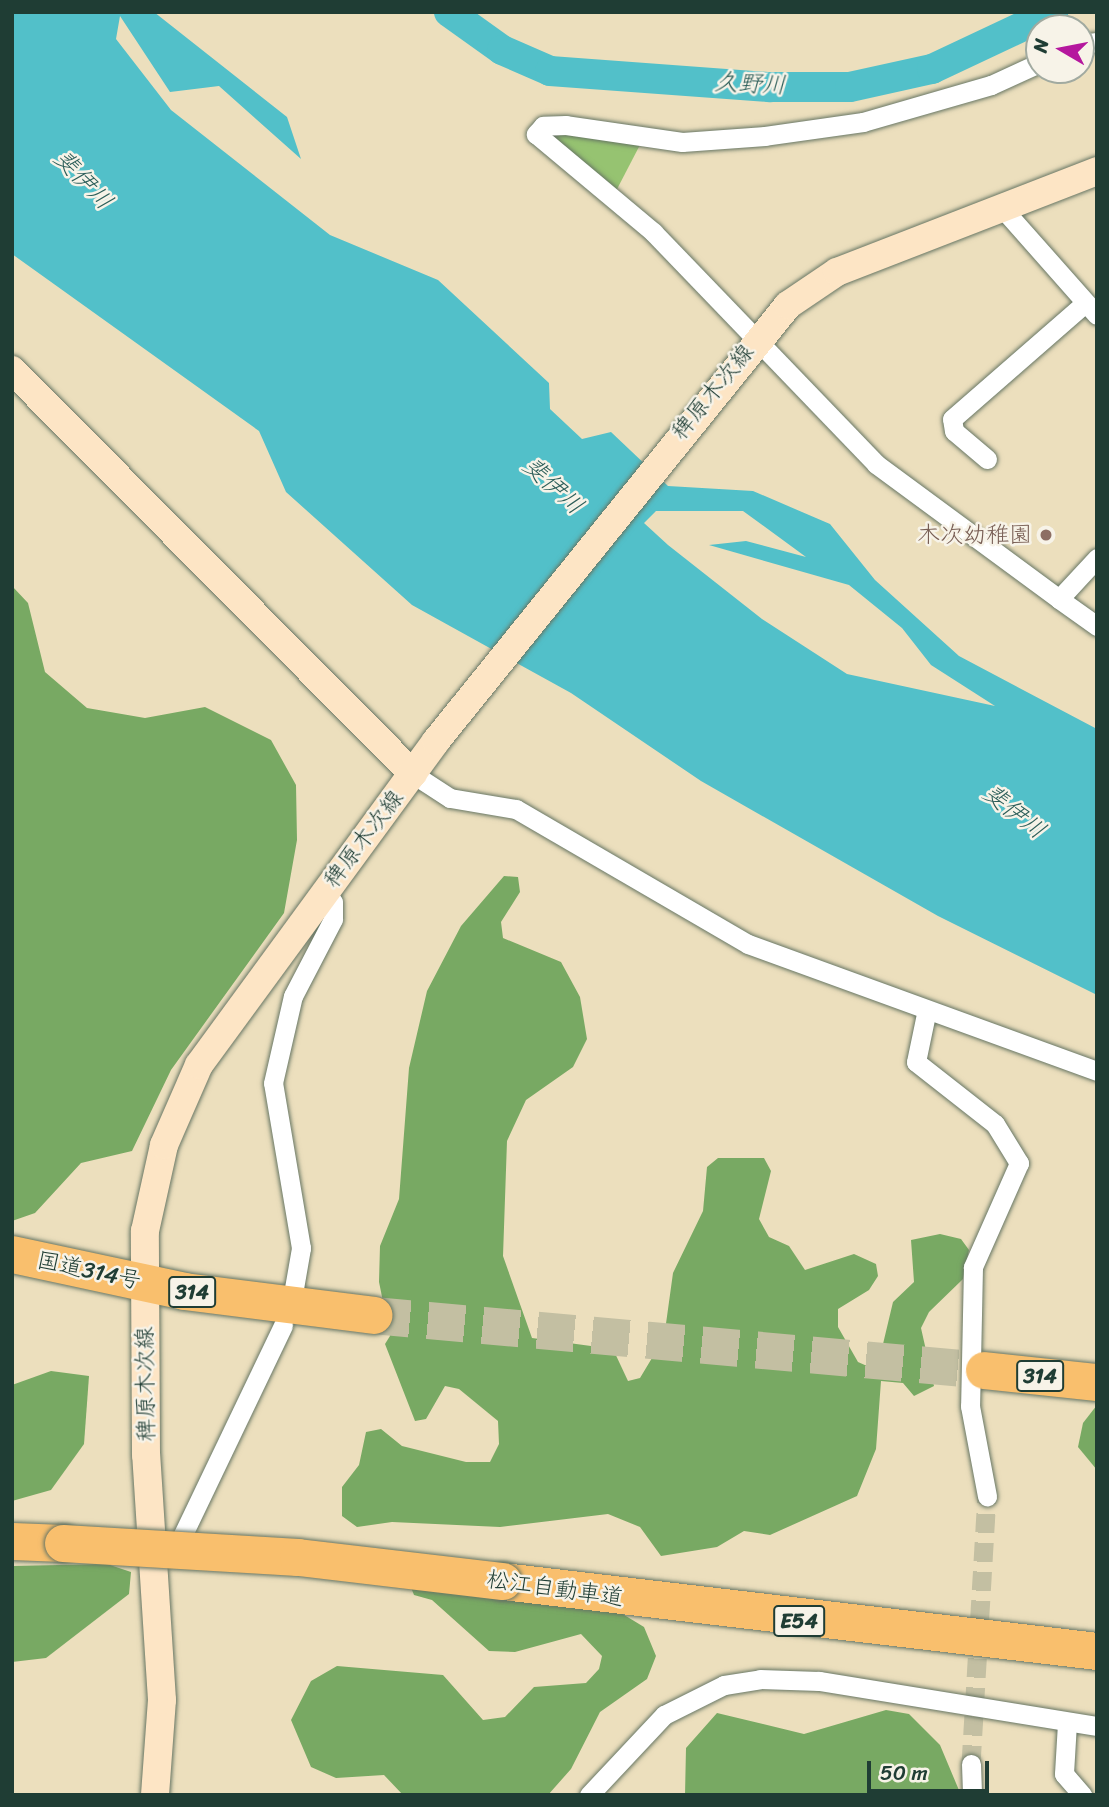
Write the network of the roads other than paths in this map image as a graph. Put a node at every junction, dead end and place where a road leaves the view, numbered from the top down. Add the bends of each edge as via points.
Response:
1 (1025, 69) edge
2 (1097, 171) edge
3 (1004, 211) junction
4 (1091, 309) edge
5 (755, 340) junction
6 (12, 370) edge
7 (987, 459) dead end
8 (1097, 558) edge
9 (1059, 599) junction
10 (1097, 626) edge
11 (413, 774) junction
12 (323, 893) junction
13 (926, 1014) junction
14 (1097, 1071) edge
15 (12, 1254) edge
16 (144, 1283) junction
17 (293, 1294) dead end
18 (373, 1315) tunnel mouth
19 (283, 1326) dead end
20 (984, 1370) tunnel mouth
21 (1097, 1382) edge
22 (987, 1496) tunnel mouth
23 (12, 1541) edge
24 (154, 1557) junction
25 (1097, 1651) edge
26 (1067, 1723) junction
27 (1097, 1726) edge
28 (971, 1764) tunnel mouth
29 (155, 1795) edge
30 (589, 1795) edge
31 (972, 1795) edge
32 (1082, 1795) edge

1 - 5 street via 991,85 863,122 743,139 682,142 566,125 538,129 538,139 653,232
2 - 3 main road, 稗原木次線
3 - 4 street
3 - 5 main road, 稗原木次線 via 838,272 804,291
4 - 7 street via 952,419 954,431
5 - 9 street via 816,408 876,464
5 - 11 main road, 稗原木次線
6 - 11 main road
8 - 9 street
9 - 10 street
11 - 12 main road, 稗原木次線
11 - 13 street via 450,798 516,809 748,944
12 - 16 main road, 稗原木次線 via 223,1028 182,1100 154,1179
12 - 17 street via 333,902 333,919 289,1006 273,1083 301,1248
13 - 14 street
13 - 22 street via 916,1062 995,1124 1019,1163 973,1267 970,1406
15 - 16 highway, 国道314号 / 314
16 - 18 highway, 国道314号 / 314
16 - 24 main road, 稗原木次線
19 - 24 street via 182,1544
20 - 21 highway, 314
23 - 25 highway, 松江自動車道 / E54, bridge via 298,1557
24 - 29 main road, 稗原木次線 via 162,1700
26 - 27 street
26 - 30 street via 819,1681 760,1679 724,1685 664,1715
26 - 32 street via 1065,1774
28 - 31 street

